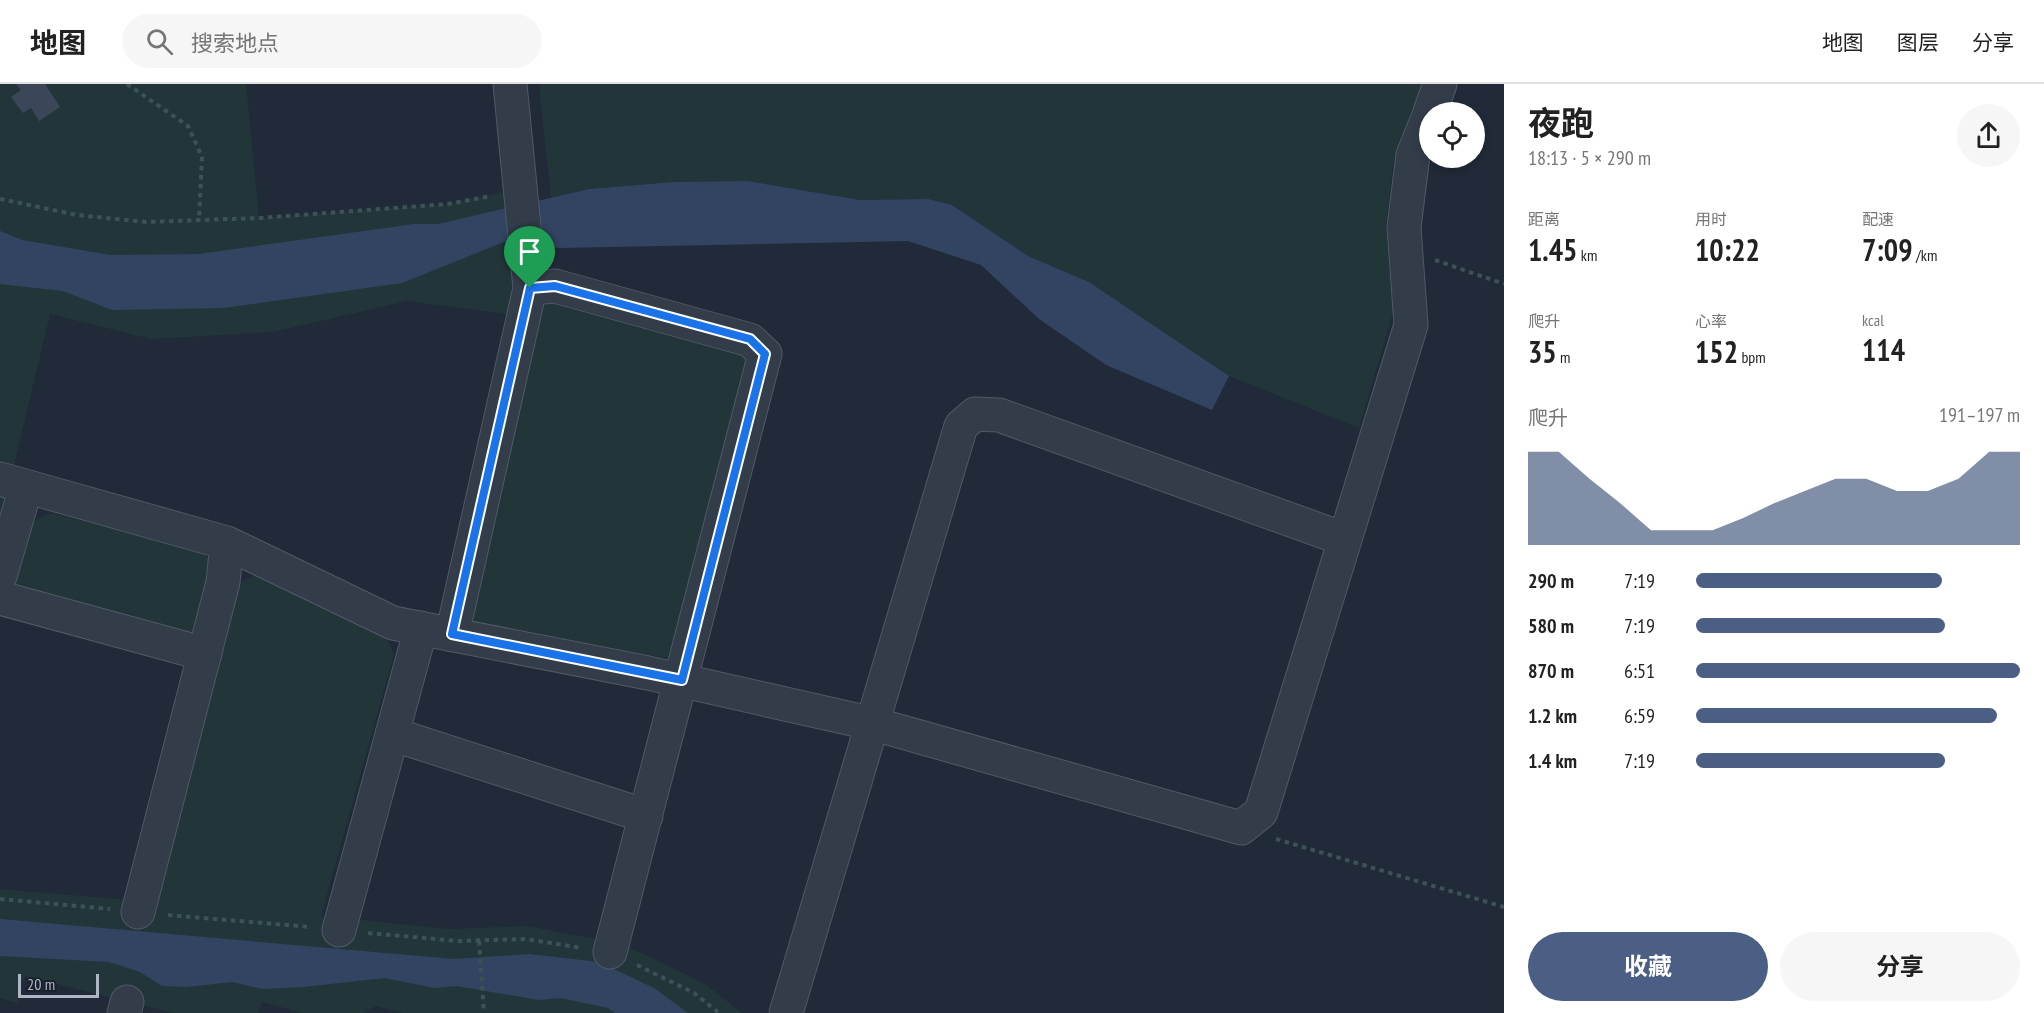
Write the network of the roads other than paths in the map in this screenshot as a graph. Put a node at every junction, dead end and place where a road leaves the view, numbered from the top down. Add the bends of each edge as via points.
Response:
1 (510, 84) edge
2 (1440, 84) edge
3 (1434, 102) edge
4 (1419, 141) edge
5 (530, 288) junction
6 (13, 483) edge
7 (1344, 539) junction
8 (227, 543) junction
9 (0, 576) edge
10 (0, 598) edge
11 (436, 631) junction
12 (205, 654) junction
13 (682, 680) junction
14 (874, 724) junction
15 (392, 734) junction
16 (646, 816) junction
17 (138, 912) dead end
18 (339, 930) dead end
19 (610, 952) dead end
20 (786, 1013) edge

1 - 5 street
2 - 3 street
4 - 7 street via 1413,156 1404,227 1411,325
5 - 11 street
5 - 13 street via 555,286 750,339 765,354
6 - 8 street
6 - 9 street
7 - 14 street via 1261,812 1241,828
7 - 14 street via 999,415 975,414 961,426
8 - 11 street via 393,623
8 - 12 street via 223,582
10 - 12 street
11 - 13 street
11 - 15 street
12 - 17 street
13 - 14 street
13 - 16 street
14 - 20 street
15 - 16 street
15 - 18 street
16 - 19 street

